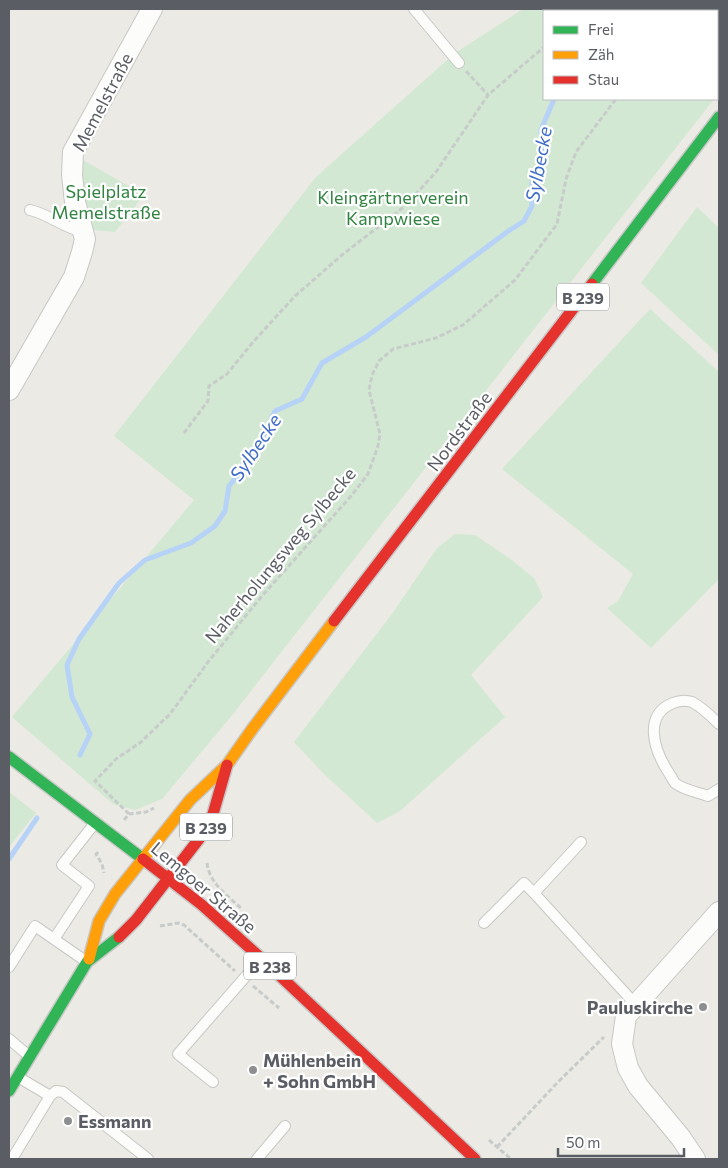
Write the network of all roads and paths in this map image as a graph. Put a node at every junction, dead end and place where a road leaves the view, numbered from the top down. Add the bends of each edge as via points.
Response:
1 (152, 9) edge
2 (414, 9) edge
3 (543, 49) edge
4 (459, 63) joint
5 (488, 95) junction
6 (615, 100) edge
7 (719, 118) edge
8 (30, 210) dead end
9 (84, 232) junction
10 (9, 390) edge
11 (184, 433) dead end
12 (719, 724) edge
13 (9, 757) edge
14 (227, 766) junction
15 (719, 789) edge
16 (159, 806) dead end
17 (96, 822) junction
18 (580, 842) dead end
19 (96, 854) dead end
20 (206, 858) dead end
21 (142, 859) junction
22 (104, 874) dead end
23 (168, 879) junction
24 (218, 886) dead end
25 (534, 893) junction
26 (719, 912) edge
27 (484, 923) dead end
28 (184, 925) dead end
29 (158, 927) dead end
30 (54, 939) junction
31 (262, 959) junction
32 (88, 960) junction
33 (9, 966) edge
34 (636, 1005) junction
35 (606, 1036) dead end
36 (9, 1039) edge
37 (29, 1056) junction
38 (17, 1077) junction
39 (213, 1082) dead end
40 (9, 1091) edge
41 (50, 1096) junction
42 (285, 1126) dead end
43 (12, 1159) edge
44 (148, 1159) edge
45 (257, 1159) edge
46 (475, 1159) edge
47 (511, 1159) edge
48 (695, 1159) edge

1 - 9 street, Memelstraße via 73,152 75,202
2 - 4 lane
3 - 5 path
4 - 5 path
5 - 11 path via 436,172 405,206 295,296 227,374 210,386 208,401
6 - 16 path, Naherholungsweg Sylbecke via 576,152 566,179 558,224 515,280 463,326 436,338 393,349 379,361 369,390 380,434 368,474 352,495 238,625 170,714 141,742 116,759 95,782 129,814
7 - 14 main road, Nordstraße / B 239
8 - 9 lane via 71,230
9 - 10 street, Memelstraße via 74,277
12 - 15 lane via 689,701 664,706 654,722 654,742 675,782 708,796
13 - 17 main road, Lemgoer Straße
14 - 21 main road, Nordstraße / B 239 via 190,800
14 - 23 main road, Nordstraße / B 239 via 213,814 199,839
17 - 21 main road, Lemgoer Straße
17 - 30 lane via 62,865 89,886
18 - 25 lane
19 - 22 path
20 - 24 path via 208,872
21 - 23 main road, Lemgoer Straße
21 - 32 main road, Nordstraße / B 239 via 99,921
23 - 31 main road, Lemgoer Straße / B 238
23 - 32 main road, B 239 via 125,932
25 - 27 lane via 524,883
25 - 34 lane
26 - 34 street
28 - 29 path
30 - 32 lane
30 - 33 lane via 35,926
31 - 39 lane via 178,1054
31 - 46 main road, Lemgoer Straße / B 238
32 - 37 main road, B 239
34 - 48 street via 626,1016 622,1044 628,1068 638,1086
35 - 47 path via 497,1147
36 - 37 lane
37 - 38 main road, B 239
38 - 40 main road, B 239
38 - 41 lane
41 - 43 lane
41 - 44 lane via 56,1091 63,1092
42 - 45 lane

